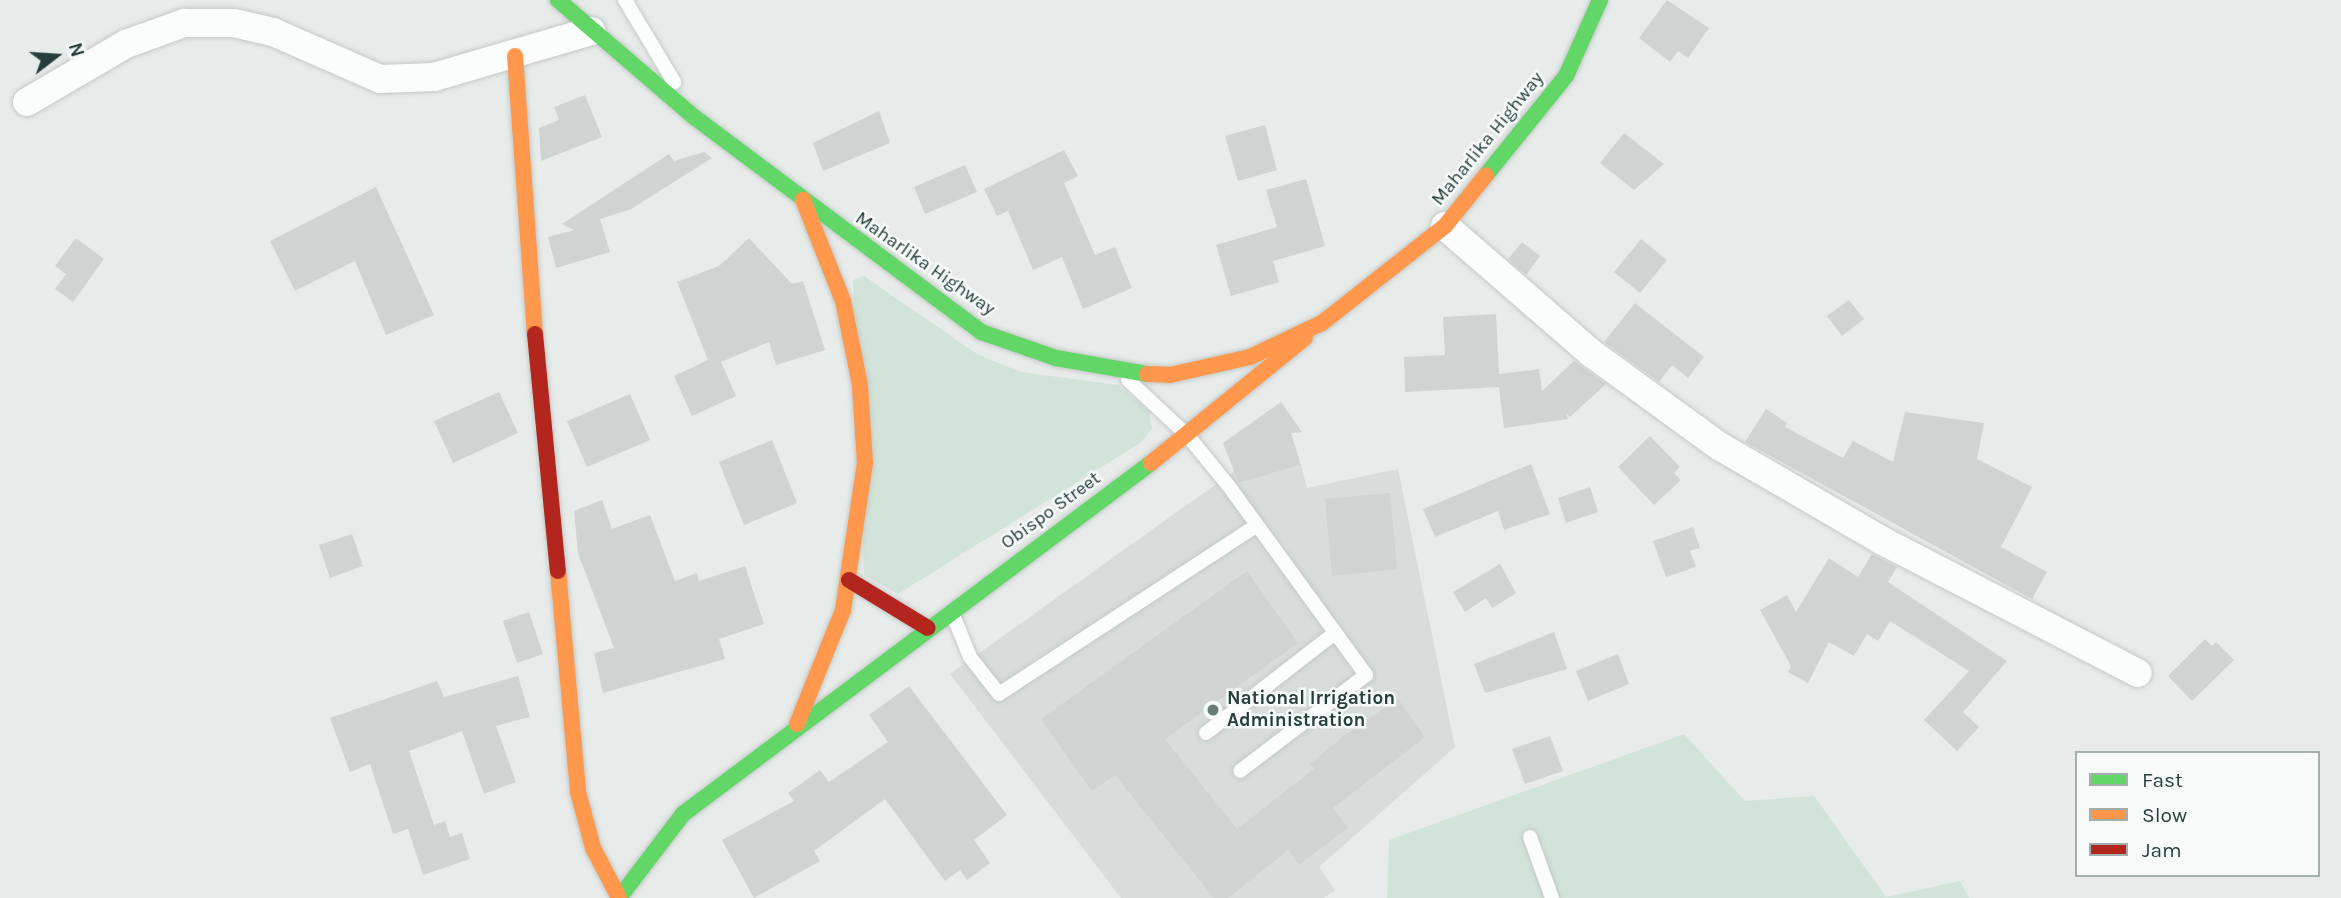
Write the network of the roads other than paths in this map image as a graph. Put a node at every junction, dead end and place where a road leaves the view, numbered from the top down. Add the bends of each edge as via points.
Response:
1 (558, 0) edge
2 (625, 0) edge
3 (1600, 0) edge
4 (591, 31) junction
5 (515, 56) junction
6 (27, 102) dead end
7 (694, 117) junction
8 (803, 200) junction
9 (1445, 226) junction
10 (1322, 323) junction
11 (1120, 372) junction
12 (1188, 436) junction
13 (1257, 525) junction
14 (849, 580) junction
15 (951, 610) junction
16 (928, 628) junction
17 (1335, 633) junction
18 (2137, 673) dead end
19 (797, 724) junction
20 (1206, 733) dead end
21 (1240, 771) dead end
22 (1530, 837) dead end
23 (619, 898) edge
24 (1552, 898) edge

1 - 4 main road, Maharlika Highway
2 - 7 lane
3 - 9 main road, Maharlika Highway via 1566,76
4 - 5 street
4 - 7 main road, Maharlika Highway
5 - 6 street via 434,78 380,79 273,32 234,23 184,23 127,44
5 - 23 main road via 517,135 578,792 593,848
7 - 8 main road, Maharlika Highway
8 - 11 main road, Maharlika Highway via 981,332
8 - 14 main road, Obispo Street via 843,301 860,385 865,463
9 - 10 main road, Maharlika Highway
9 - 18 street via 1591,353 1719,446 1881,540
10 - 11 main road, Maharlika Highway via 1250,357 1170,375
10 - 12 main road, Obispo Street
11 - 12 lane
12 - 13 lane
12 - 15 main road, Obispo Street
13 - 15 lane via 999,694 970,657
13 - 17 lane
14 - 16 main road
14 - 19 main road, Obispo Street via 843,610
15 - 16 main road, Obispo Street
16 - 19 main road, Obispo Street
17 - 20 lane
17 - 21 lane via 1366,675
19 - 23 main road, Obispo Street via 683,814
22 - 24 lane

